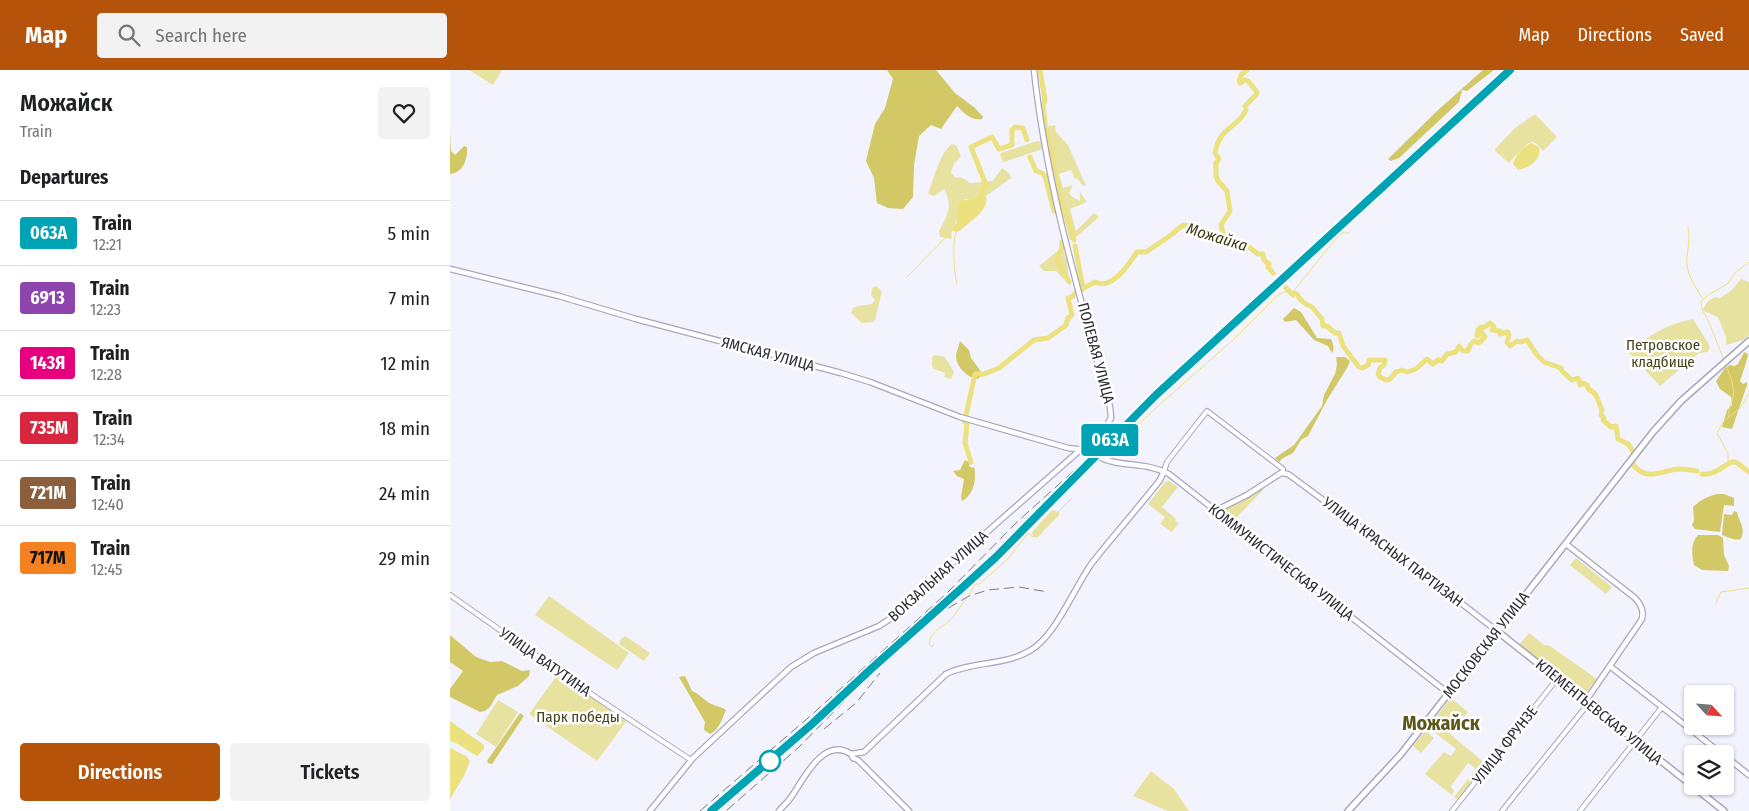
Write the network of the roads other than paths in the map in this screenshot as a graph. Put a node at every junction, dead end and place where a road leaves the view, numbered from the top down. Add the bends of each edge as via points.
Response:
1 (1034, 70) edge
2 (450, 269) edge
3 (1749, 341) edge
4 (1093, 440) junction
5 (1068, 448) junction
6 (1083, 449) junction
7 (1092, 452) junction
8 (1075, 456) junction
9 (1099, 457) dead end
10 (1066, 463) junction
11 (1164, 471) junction
12 (1283, 471) junction
13 (1210, 506) junction
14 (1226, 506) junction
15 (1220, 514) junction
16 (1566, 544) junction
17 (450, 596) edge
18 (1497, 632) junction
19 (1610, 667) junction
20 (1557, 679) junction
21 (1448, 693) junction
22 (1586, 703) junction
23 (1662, 707) junction
24 (1636, 742) junction
25 (1711, 745) edge
26 (855, 756) junction
27 (691, 760) junction
28 (1734, 763) edge
29 (1749, 775) edge
30 (650, 811) edge
31 (779, 811) edge
32 (909, 811) edge
33 (1348, 811) edge
34 (1452, 811) edge
35 (1502, 811) edge
36 (1580, 811) edge
37 (1724, 811) edge

1 - 4 main road, ПОЛЕВАЯ УЛИЦА via 1050,174 1111,411 1108,425
2 - 5 main road, ЯМСКАЯ УЛИЦА via 853,376 960,417
3 - 16 main road, МОСКОВСКАЯ УЛИЦА via 1682,401 1653,432
4 - 6 main road, ПОЛЕВАЯ УЛИЦА
4 - 7 main road
5 - 6 main road, ЯМСКАЯ УЛИЦА
5 - 10 main road via 1072,453
6 - 7 main road, ЯМСКАЯ УЛИЦА
6 - 8 main road, ВОКЗАЛЬНАЯ УЛИЦА
7 - 8 main road
8 - 10 main road, ВОКЗАЛЬНАЯ УЛИЦА
9 - 11 main road, КОММУНИСТИЧЕСКАЯ УЛИЦА
10 - 27 main road, ВОКЗАЛЬНАЯ УЛИЦА via 893,617 795,663
11 - 12 street via 1167,462 1207,411
11 - 13 main road, КОММУНИСТИЧЕСКАЯ УЛИЦА
11 - 26 main road via 1090,566 1036,647 1018,656 946,674 864,752
12 - 14 main road
12 - 18 main road, УЛИЦА КРАСНЫХ ПАРТИЗАН via 1411,564
13 - 14 main road
13 - 15 main road, КОММУНИСТИЧЕСКАЯ УЛИЦА
14 - 15 main road via 1219,510
15 - 21 main road, КОММУНИСТИЧЕСКАЯ УЛИЦА
16 - 18 main road, МОСКОВСКАЯ УЛИЦА
16 - 19 main road via 1635,598 1643,610 1642,619
17 - 27 street, УЛИЦА ВАТУТИНА
18 - 20 main road, КЛЕМЕНТЬЕВСКАЯ УЛИЦА
18 - 21 main road, МОСКОВСКАЯ УЛИЦА
19 - 22 main road
19 - 23 main road
20 - 22 main road, КЛЕМЕНТЬЕВСКАЯ УЛИЦА
20 - 34 street, УЛИЦА ФРУНЗЕ
21 - 33 main road, МОСКОВСКАЯ УЛИЦА via 1401,754
22 - 24 main road, КЛЕМЕНТЬЕВСКАЯ УЛИЦА
22 - 35 street
23 - 24 street
23 - 25 main road
24 - 36 street
24 - 37 main road, КЛЕМЕНТЬЕВСКАЯ УЛИЦА
26 - 31 main road via 837,748 822,757
26 - 32 main road
27 - 30 main road, ВОКЗАЛЬНАЯ УЛИЦА
28 - 29 main road

